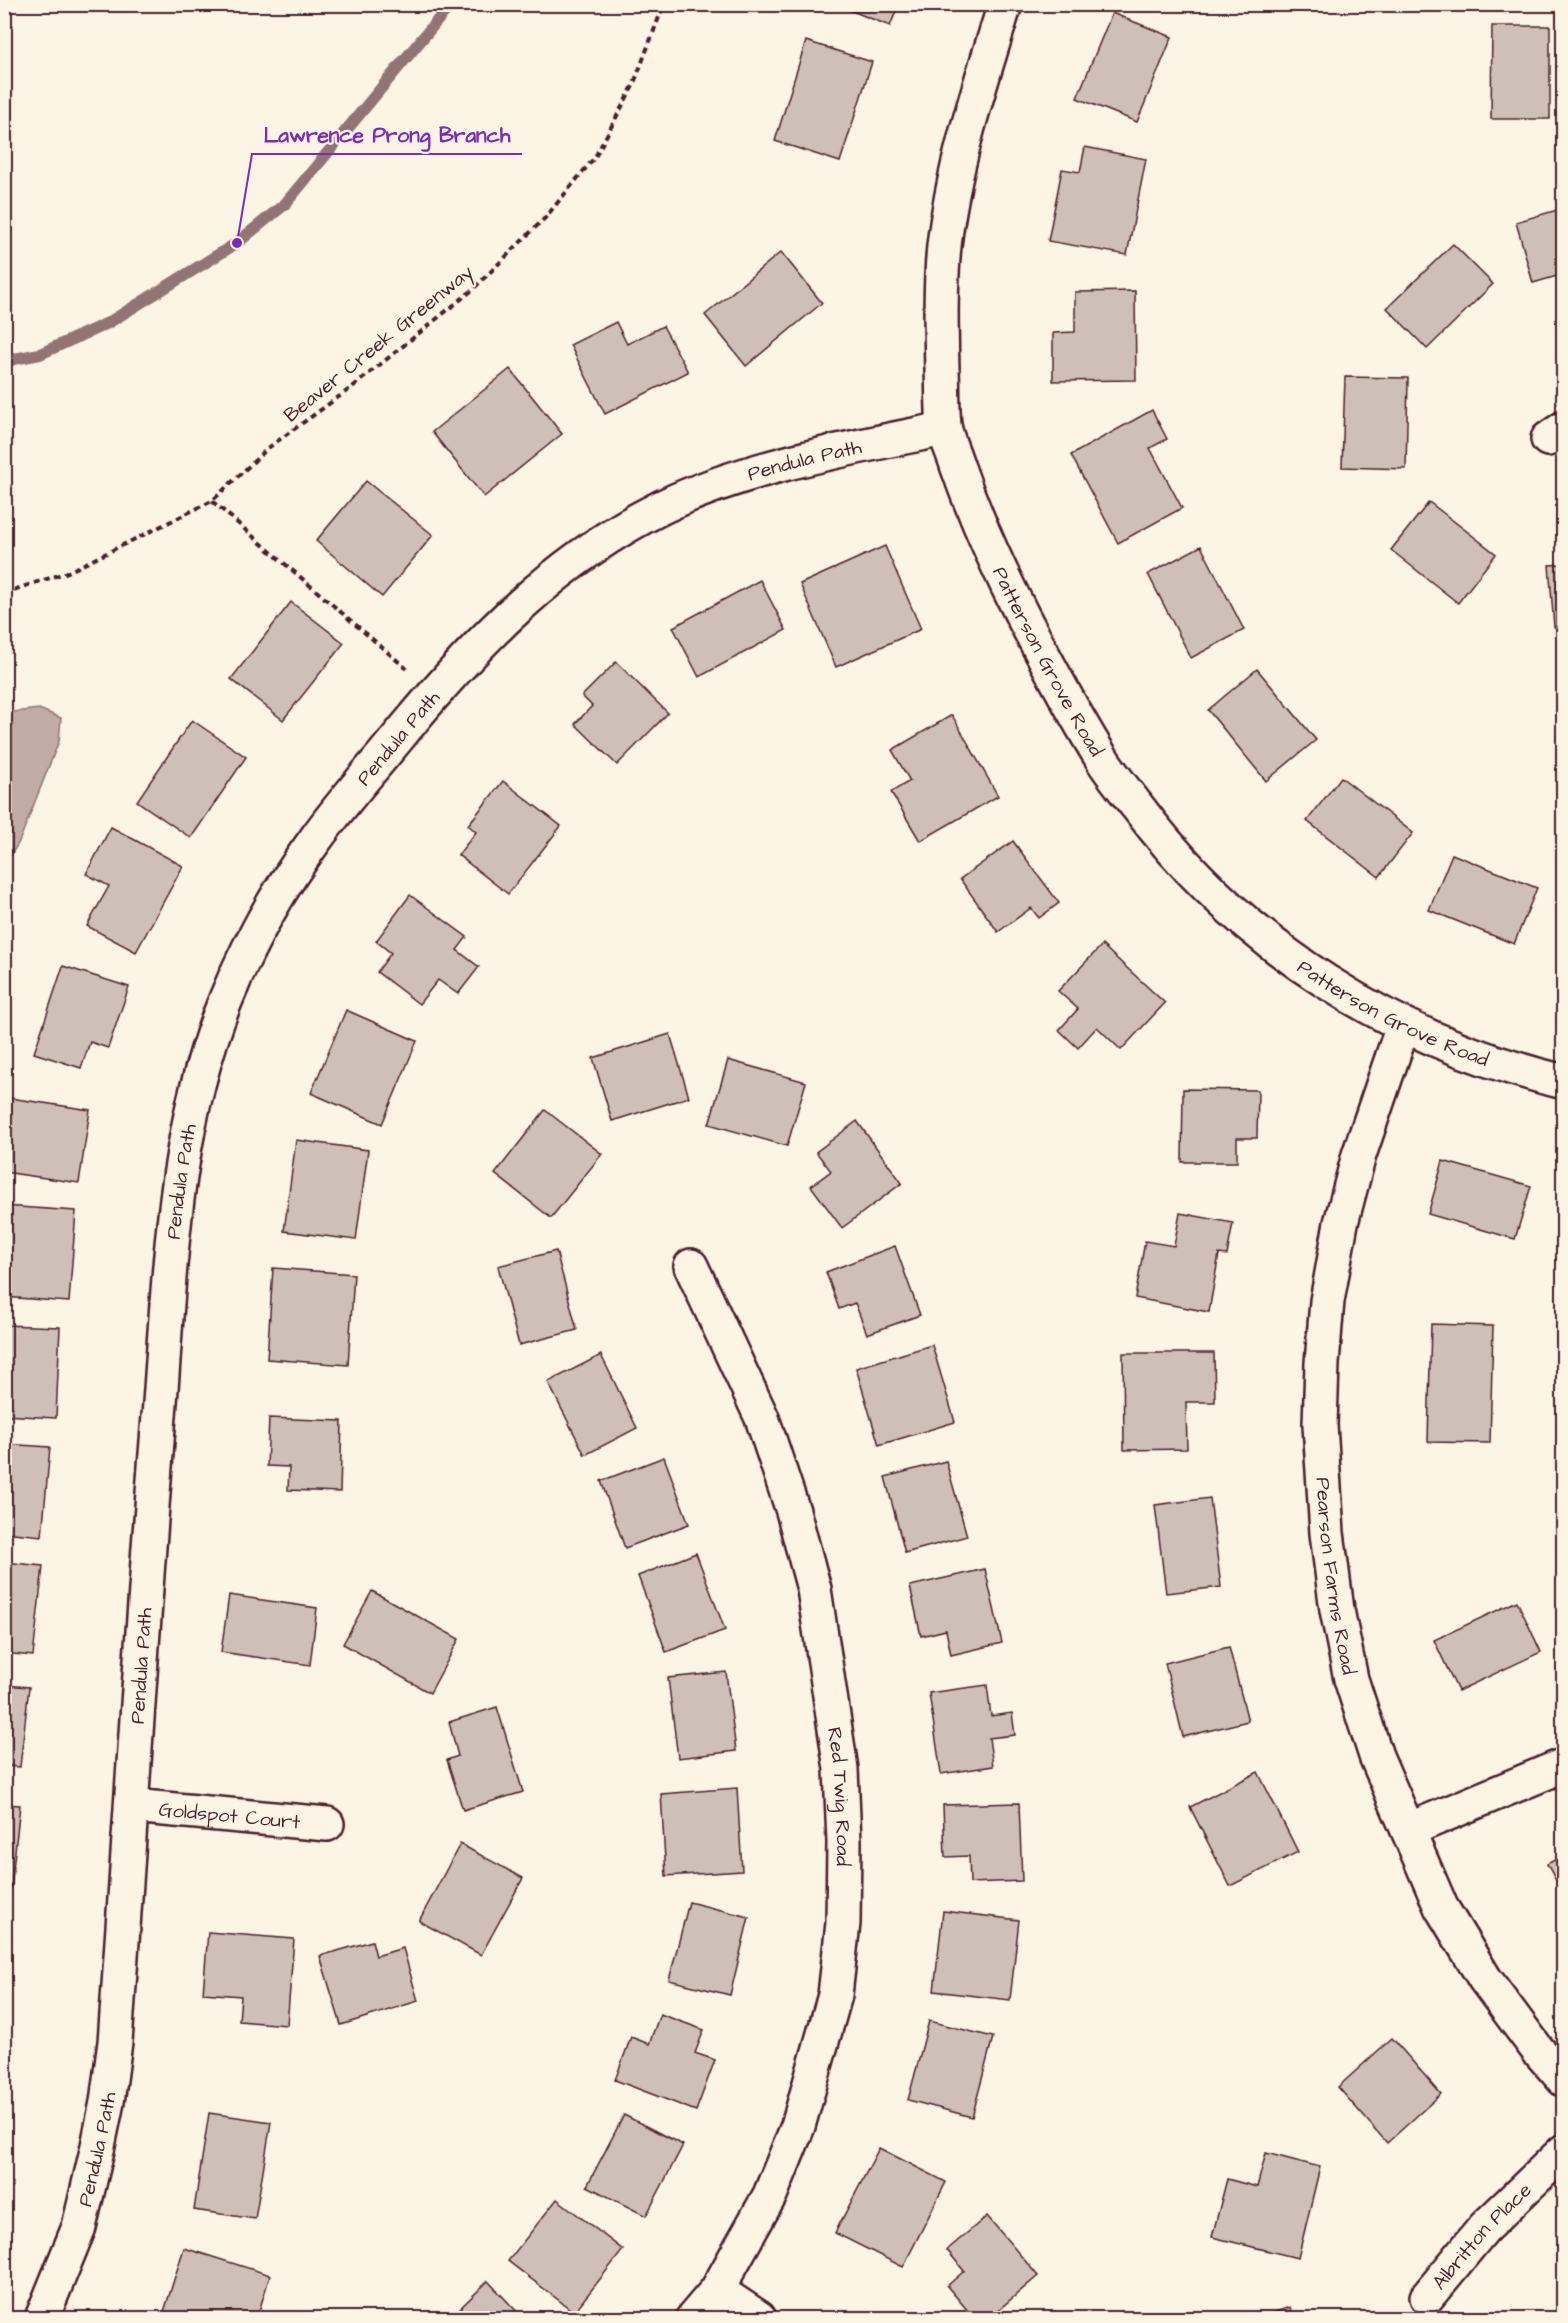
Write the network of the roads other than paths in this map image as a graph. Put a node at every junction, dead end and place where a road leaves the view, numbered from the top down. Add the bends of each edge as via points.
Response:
1 (1005, 4) edge
2 (944, 429) junction
3 (1403, 1026) junction
4 (1563, 1082) edge
5 (691, 1266) dead end
6 (1563, 1766) edge
7 (132, 1806) junction
8 (327, 1824) dead end
9 (1407, 1830) junction
10 (1563, 2080) edge
11 (1563, 2151) edge
12 (717, 2290) junction
13 (1426, 2297) dead end
14 (42, 2319) edge
15 (693, 2319) edge
16 (759, 2319) edge

1 - 2 street, Patterson Grove Road via 954,186 945,245 940,315
2 - 3 street, Patterson Grove Road via 1011,593 1105,764 1150,824 1197,877 1247,924 1323,982
2 - 7 street, Pendula Path via 765,469 707,488 660,508 594,548 538,588 492,630 434,693 316,839 268,911 212,1036 182,1154 154,1477
3 - 4 street, Patterson Grove Road via 1477,1057
3 - 9 street, Pearson Farms Road via 1359,1155 1341,1223 1327,1301 1320,1425 1327,1533 1351,1679 1376,1756
5 - 12 street, Red Twig Road via 762,1418 814,1589 841,1770 844,1842 843,1923 835,1995 815,2067 798,2126 770,2194
6 - 9 street
7 - 8 street, Goldspot Court
7 - 14 street, Pendula Path via 107,2102 79,2227
9 - 10 street, Pearson Farms Road via 1442,1907 1485,1979
11 - 13 street, Albritton Place via 1484,2228
12 - 15 street, Red Twig Road
12 - 16 street

